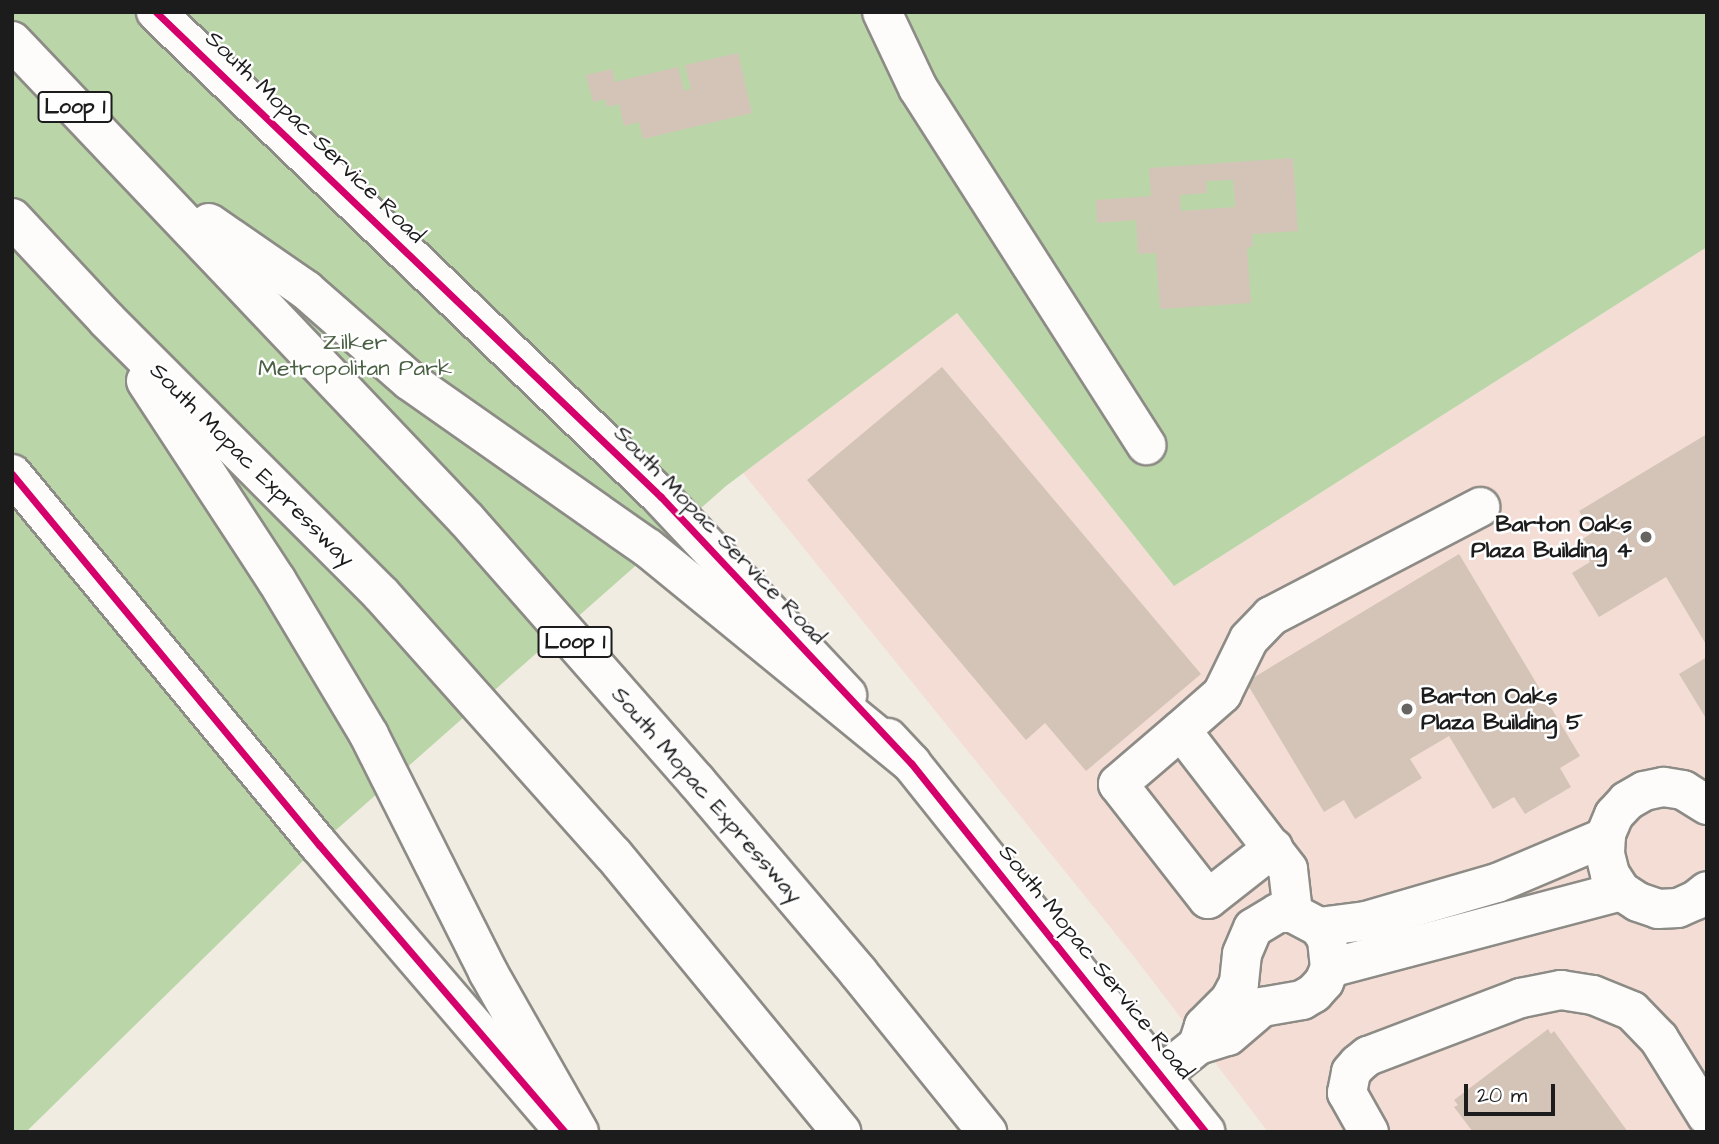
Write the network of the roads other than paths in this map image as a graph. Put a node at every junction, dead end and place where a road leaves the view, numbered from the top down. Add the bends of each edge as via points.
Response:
1 (156, 12) edge
2 (883, 12) edge
3 (12, 41) edge
4 (139, 173) junction
5 (12, 218) edge
6 (107, 320) junction
7 (1146, 446) dead end
8 (12, 474) edge
9 (1480, 507) dead end
10 (1181, 730) junction
11 (911, 763) junction
12 (1707, 806) edge
13 (1606, 837) junction
14 (1273, 848) junction
15 (1622, 891) junction
16 (1465, 892) junction
17 (1703, 903) edge
18 (1306, 920) junction
19 (1477, 929) junction
20 (1330, 968) junction
21 (1198, 1045) junction
22 (1162, 1074) junction
23 (1707, 1116) edge
24 (565, 1132) edge
25 (579, 1132) edge
26 (841, 1132) edge
27 (987, 1132) edge
28 (1206, 1132) edge
29 (1369, 1132) edge

1 - 11 main road, South Mopac Service Road via 661,497
2 - 7 main road via 918,88
3 - 4 main road, South Mopac Expressway / Loop 1
4 - 11 main road via 306,290 410,382 648,548
4 - 27 main road, South Mopac Expressway / Loop 1 via 466,519 697,782
5 - 6 main road, South Mopac Expressway
6 - 25 main road via 277,581 369,735 488,972
6 - 26 main road, South Mopac Expressway via 381,594 613,854
8 - 24 main road via 327,855
9 - 10 main road via 1271,616 1249,639 1222,694
10 - 14 main road
10 - 14 main road via 1118,784 1134,805 1208,899
11 - 22 main road, South Mopac Service Road
12 - 13 main road via 1683,790 1644,791 1614,815
13 - 15 main road via 1610,874
13 - 16 main road
14 - 18 main road via 1288,869
15 - 17 main road via 1658,909
15 - 19 main road
16 - 18 main road via 1366,921
16 - 19 main road
18 - 20 main road via 1327,939
18 - 21 main road via 1278,913 1253,928 1242,954 1239,983 1230,1000 1204,1026
19 - 20 main road
20 - 21 main road via 1324,982 1308,996 1262,1007 1228,1037
21 - 22 main road
22 - 28 main road, South Mopac Service Road
23 - 29 main road via 1646,1024 1615,1002 1561,990 1521,998 1368,1056 1351,1072 1347,1093

